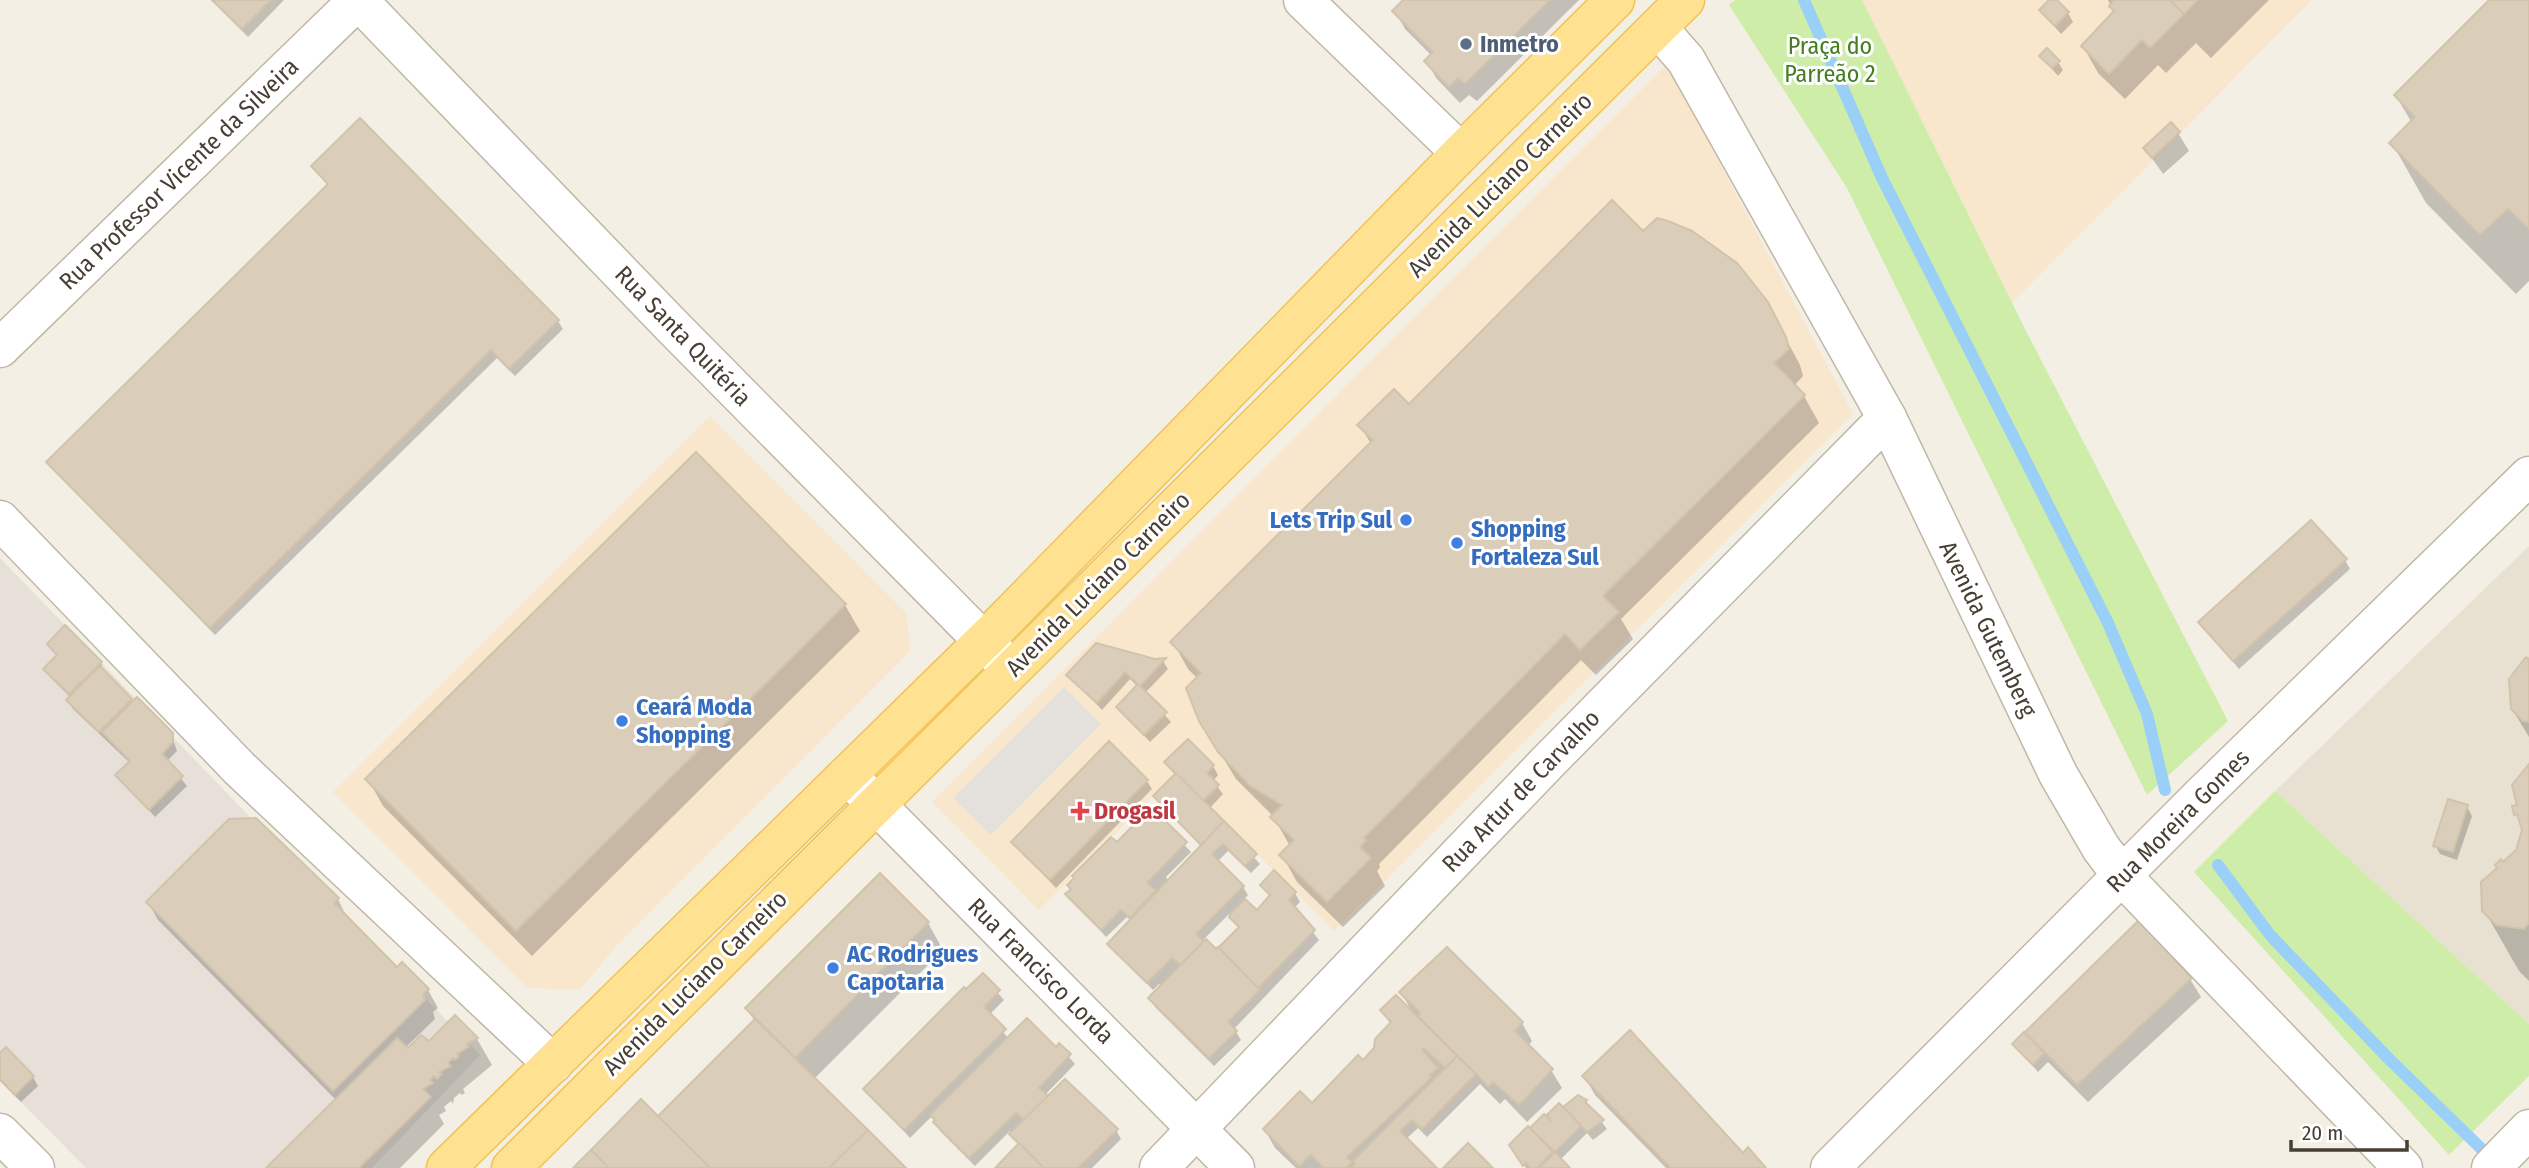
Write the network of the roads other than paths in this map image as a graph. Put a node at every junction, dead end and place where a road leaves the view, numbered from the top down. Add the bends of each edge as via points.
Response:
1 (358, 0) edge
2 (1303, 0) edge
3 (1615, 0) edge
4 (1685, 0) edge
5 (1658, 28) junction
6 (1461, 153) junction
7 (0, 348) edge
8 (1887, 418) junction
9 (2529, 476) edge
10 (0, 520) edge
11 (983, 641) junction
12 (1011, 669) junction
13 (847, 775) junction
14 (875, 804) junction
15 (2123, 877) junction
16 (553, 1064) junction
17 (1197, 1130) junction
18 (0, 1133) edge
19 (2523, 1134) edge
20 (35, 1168) edge
21 (446, 1168) edge
22 (511, 1168) edge
23 (1159, 1168) edge
24 (1235, 1168) edge
25 (1830, 1168) edge
26 (2403, 1168) edge
27 (2491, 1168) edge

1 - 7 street, Rua Professor Vicente da Silveira
1 - 11 street, Rua Santa Quitéria
2 - 6 street
3 - 6 main road, Avenida Luciano Carneiro
4 - 5 main road, Avenida Luciano Carneiro
5 - 8 street, Avenida Gutemberg via 1686,60
5 - 12 main road, Avenida Luciano Carneiro
6 - 11 main road, Avenida Luciano Carneiro
8 - 15 street, Avenida Gutemberg via 2058,774
8 - 17 street, Rua Artur de Carvalho via 1546,764
9 - 15 street, Rua Moreira Gomes
10 - 16 street via 240,769
11 - 12 street, Rua Santa Quitéria
11 - 13 main road, Avenida Luciano Carneiro
12 - 14 main road, Avenida Luciano Carneiro
13 - 14 street, Rua Francisco Lorda
13 - 16 main road, Avenida Luciano Carneiro
14 - 17 street, Rua Francisco Lorda
14 - 22 main road, Avenida Luciano Carneiro
15 - 25 street, Rua Moreira Gomes
15 - 26 street, Avenida Gutemberg
16 - 21 main road, Avenida Luciano Carneiro
17 - 23 street, Rua Artur de Carvalho
17 - 24 street, Rua Francisco Lorda
18 - 20 street
19 - 27 street

